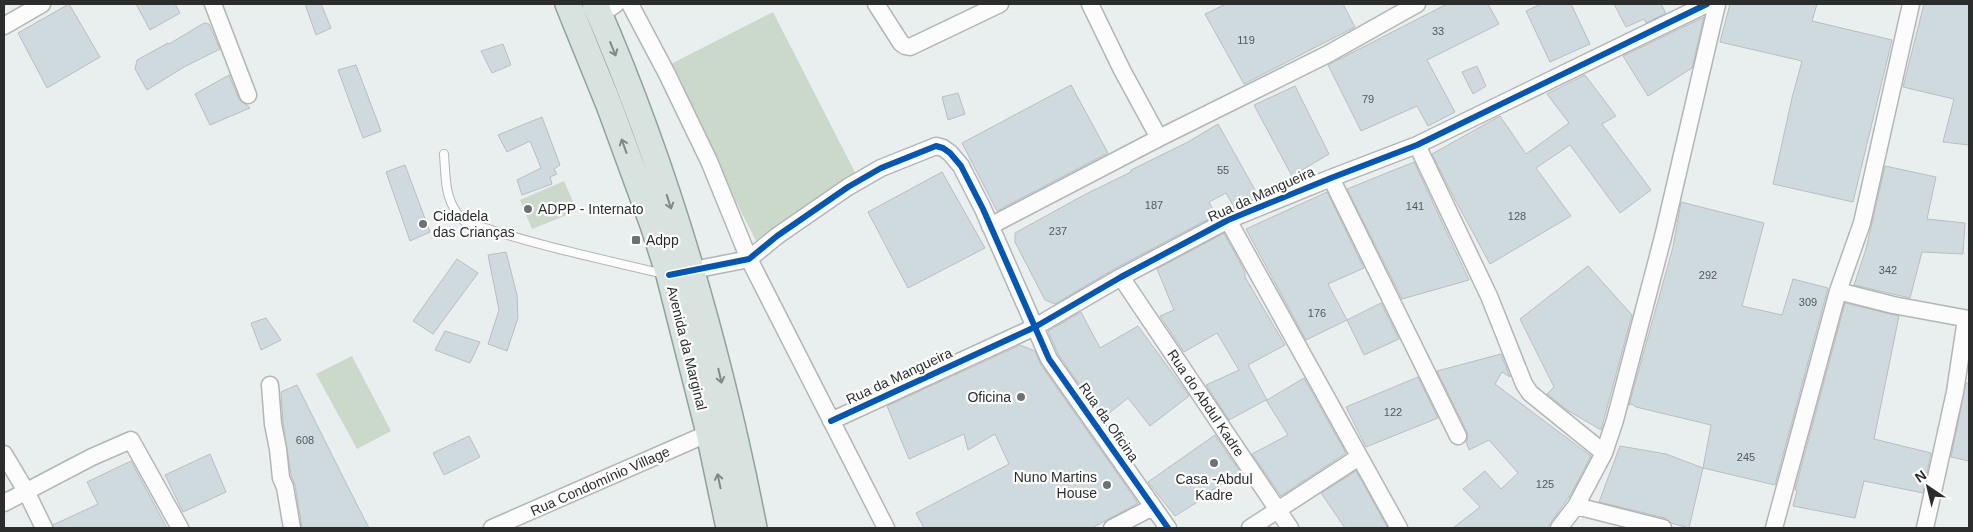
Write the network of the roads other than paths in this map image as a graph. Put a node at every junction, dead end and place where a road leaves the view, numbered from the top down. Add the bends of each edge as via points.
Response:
1 (42, 4) edge
2 (213, 4) edge
3 (568, 4) edge
4 (630, 4) edge
5 (876, 4) edge
6 (1000, 4) edge
7 (1090, 4) edge
8 (1417, 4) edge
9 (1708, 4) edge
10 (1717, 4) edge
11 (1911, 4) edge
12 (604, 8) edge
13 (4, 26) edge
14 (248, 95) dead end
15 (1159, 138) junction
16 (1417, 145) junction
17 (444, 154) dead end
18 (1331, 178) junction
19 (1228, 220) junction
20 (990, 226) junction
21 (749, 259) junction
22 (680, 272) junction
23 (1121, 277) junction
24 (1838, 291) junction
25 (1968, 319) edge
26 (1035, 328) junction
27 (270, 385) dead end
28 (831, 421) junction
29 (709, 433) junction
30 (1458, 436) dead end
31 (1604, 453) junction
32 (4, 454) edge
33 (1359, 457) junction
34 (26, 491) junction
35 (4, 503) edge
36 (1576, 506) junction
37 (1153, 507) junction
38 (1279, 510) junction
39 (44, 528) edge
40 (180, 528) edge
41 (292, 528) edge
42 (492, 528) edge
43 (729, 528) edge
44 (754, 528) edge
45 (886, 528) edge
46 (1112, 528) edge
47 (1168, 528) edge
48 (1250, 528) edge
49 (1290, 528) edge
50 (1399, 528) edge
51 (1559, 528) edge
52 (1663, 528) edge
53 (1774, 528) edge
54 (1925, 528) edge

1 - 13 street
2 - 14 street
22 -> 3 main road, Avenida da Marginal via 653,225
4 - 21 street via 709,161
5 - 6 street via 901,43 910,47
7 - 15 street
8 - 15 street via 1336,50
9 - 16 street, Rua da Mangueira
10 - 31 street via 1663,237
11 - 24 street via 1862,223
12 -> 22 main road, Avenida da Marginal via 650,142
15 - 20 street
16 - 18 street, Rua da Mangueira
16 - 31 street via 1489,296 1524,384 1530,393
17 - 22 lane via 449,203 464,221 545,246
18 - 19 street, Rua da Mangueira
18 - 30 street
19 - 23 street, Rua da Mangueira
19 - 33 street
20 - 21 street, Rua da Oficina via 956,159 936,146 881,168 848,187
20 - 26 street, Rua da Oficina
21 - 22 street
21 - 28 street
22 - 29 main road, Avenida da Marginal
22 -> 44 main road, Avenida da Marginal via 720,373
23 - 26 street, Rua da Mangueira
23 - 38 street, Rua do Abdul Kadre
24 - 25 street
24 - 53 street
25 - 54 street
26 - 28 street, Rua da Mangueira
26 - 37 street, Rua da Oficina via 1049,359
27 - 41 street via 281,478
28 - 45 street
29 - 42 street, Rua Condomínio Village
43 -> 29 main road, Avenida da Marginal
31 - 36 street
32 - 34 street
33 - 38 street
33 - 50 street
34 - 35 street
34 - 39 street
34 - 40 street via 131,440
36 - 51 street
36 - 52 street
37 - 46 street
37 - 47 street, Rua da Oficina
38 - 48 street
38 - 49 street, Rua do Abdul Kadre

